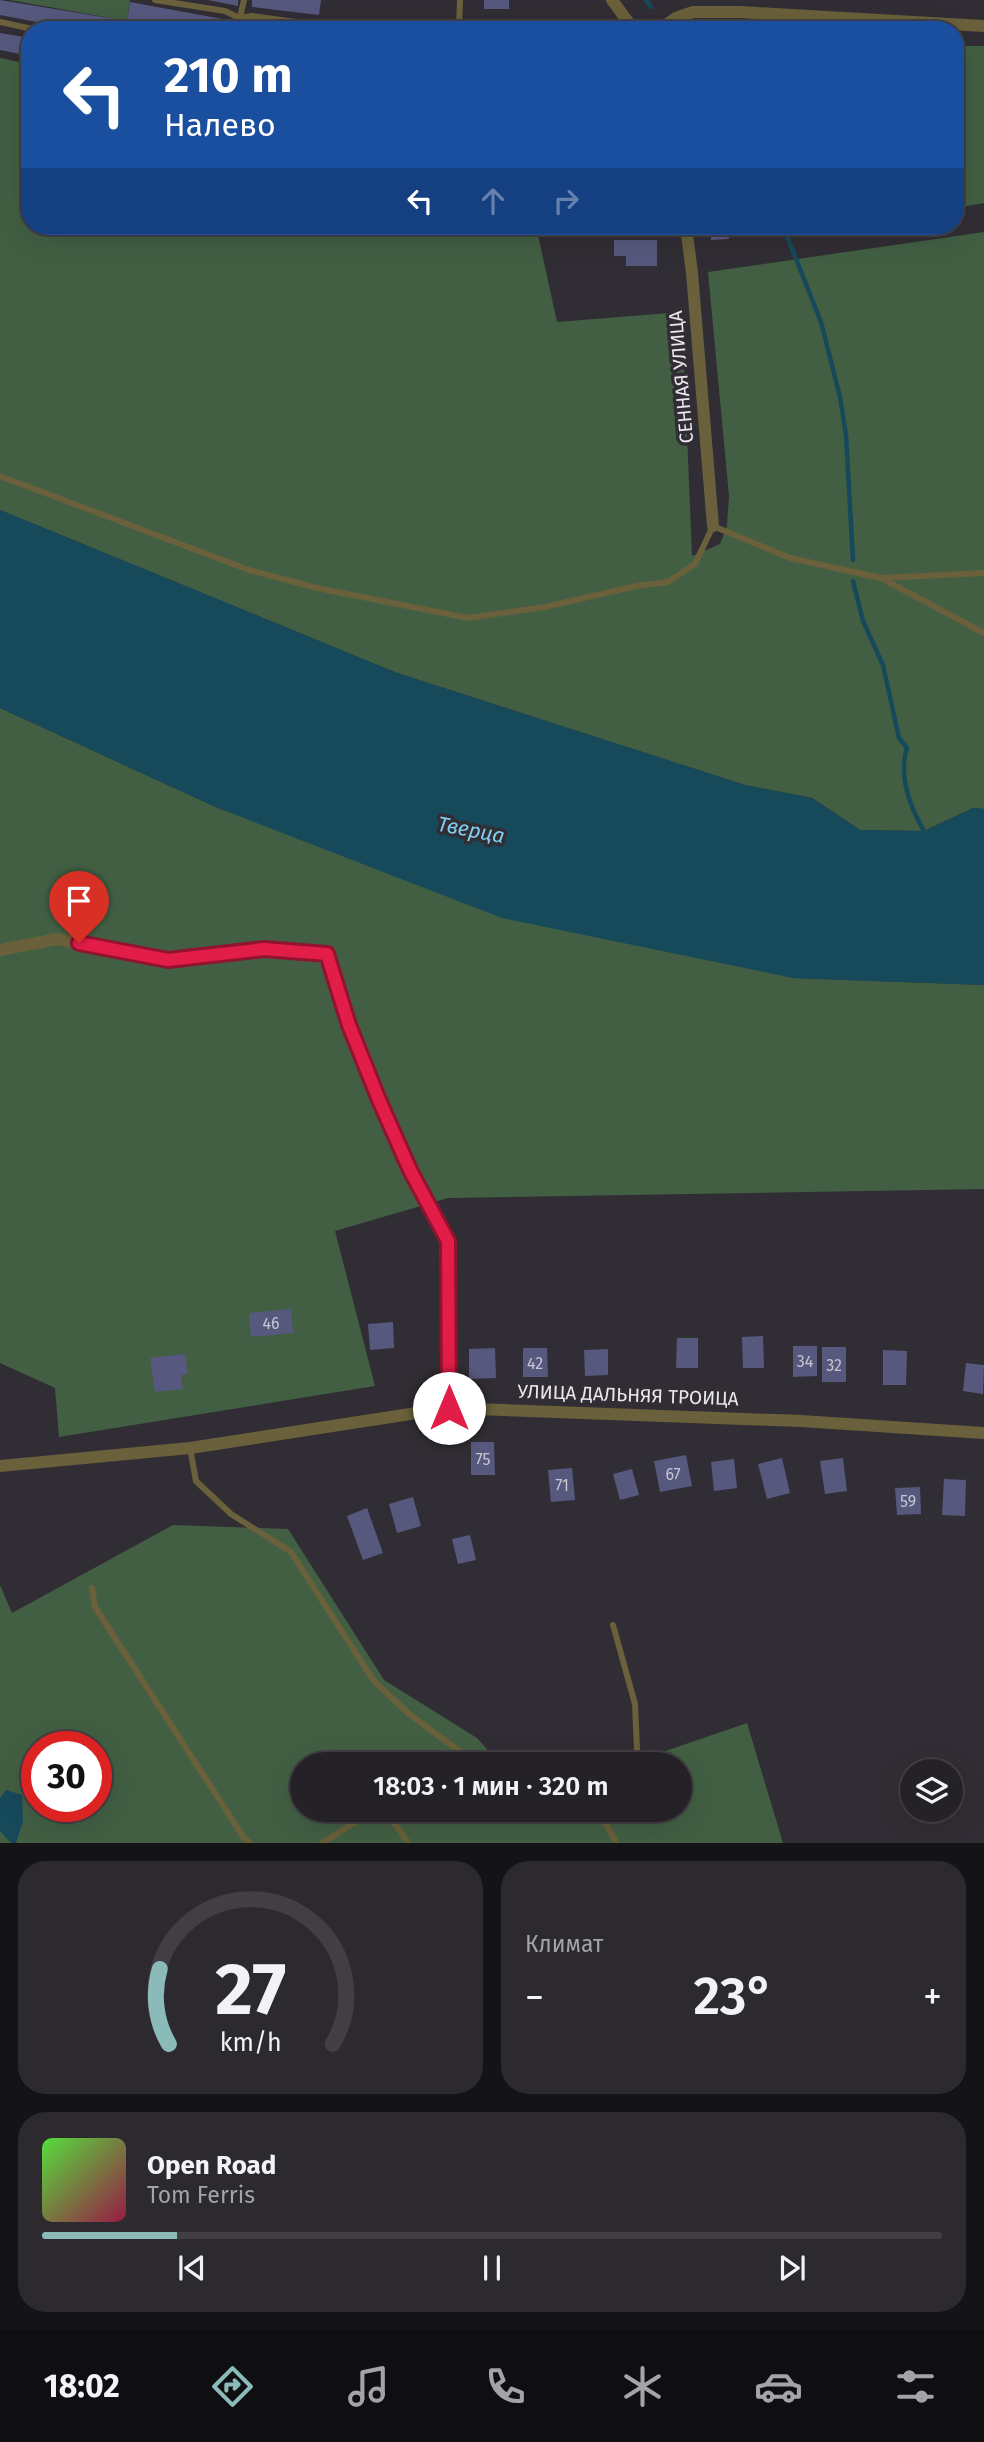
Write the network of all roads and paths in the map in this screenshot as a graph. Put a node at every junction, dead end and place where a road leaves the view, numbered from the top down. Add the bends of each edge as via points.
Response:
1 (155, 0) edge
2 (244, 0) edge
3 (460, 0) edge
4 (612, 0) edge
5 (739, 6) edge
6 (239, 18) junction
7 (238, 21) edge
8 (288, 21) edge
9 (460, 21) edge
10 (627, 21) edge
11 (672, 21) edge
12 (923, 21) edge
13 (0, 22) edge
14 (964, 24) edge
15 (984, 26) edge
16 (21, 27) edge
17 (687, 235) edge
18 (0, 476) edge
19 (713, 526) junction
20 (984, 573) edge
21 (881, 578) junction
22 (984, 633) edge
23 (0, 950) edge
24 (449, 1408) junction
25 (984, 1433) edge
26 (190, 1448) junction
27 (0, 1466) edge
28 (92, 1588) dead end
29 (613, 1625) dead end
30 (461, 1752) edge
31 (636, 1752) edge
32 (355, 1822) edge
33 (394, 1822) edge
34 (605, 1822) edge
35 (250, 1843) edge
36 (321, 1843) edge
37 (409, 1843) edge
38 (617, 1843) edge

1 - 6 lane via 225,11
2 - 6 lane
3 - 9 lane
4 - 10 street
5 - 11 street via 693,12
5 - 12 street
6 - 7 lane
6 - 8 lane
13 - 16 lane
14 - 15 street
17 - 19 street, СЕННАЯ УЛИЦА
18 - 19 lane via 249,570 468,618 668,582 695,564
19 - 21 lane via 790,558
20 - 21 lane
21 - 22 lane
23 - 24 street via 57,939 168,960 264,949 327,954 379,1100 448,1241
24 - 25 street, УЛИЦА ДАЛЬНЯЯ ТРОИЦА
24 - 26 street, УЛИЦА ДАЛЬНЯЯ ТРОИЦА
26 - 27 street, УЛИЦА ДАЛЬНЯЯ ТРОИЦА
26 - 30 lane via 196,1481 231,1514 291,1552 373,1680
28 - 35 lane via 95,1607
29 - 31 lane via 635,1704
32 - 36 lane
33 - 37 lane
34 - 38 lane

